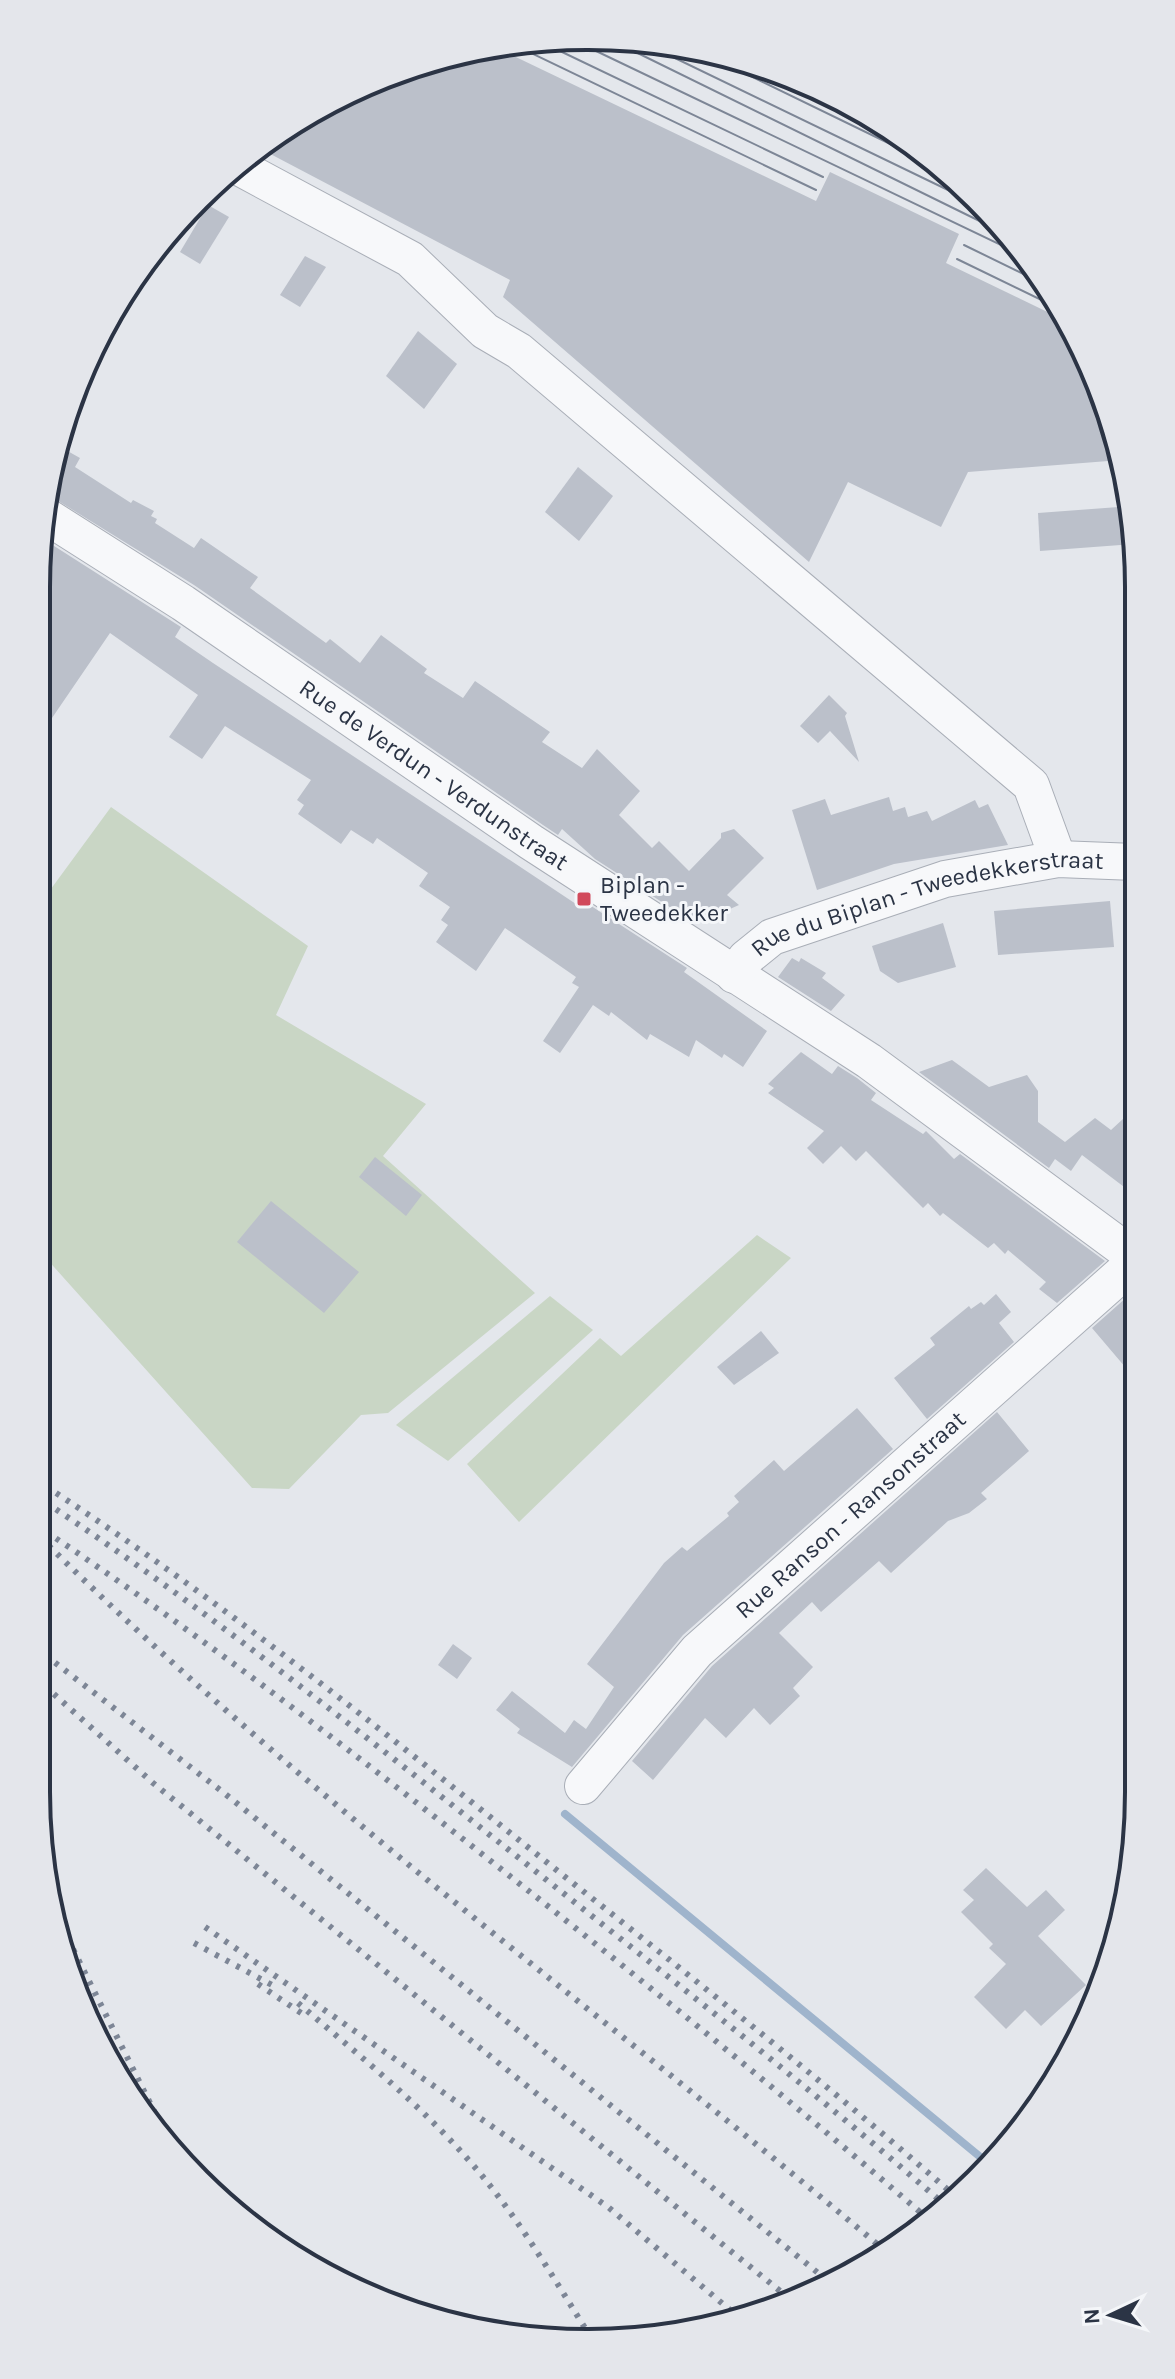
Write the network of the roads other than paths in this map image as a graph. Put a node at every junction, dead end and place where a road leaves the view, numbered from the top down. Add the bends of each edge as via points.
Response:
1 (247, 172) edge
2 (55, 521) edge
3 (1058, 859) junction
4 (1125, 862) edge
5 (734, 975) junction
6 (1125, 1252) edge
7 (1125, 1270) edge
8 (583, 1786) dead end

1 - 3 street via 410,259 485,331 519,351 1031,785
2 - 5 street, Rue de Verdun - Verdunstraat
3 - 4 street, Rue du Biplan - Tweedekkerstraat
3 - 5 street, Rue du Biplan - Tweedekkerstraat via 945,879 772,937
5 - 6 street, Rue de Verdun - Verdunstraat via 869,1061
7 - 8 street, Rue Ranson - Ransonstraat via 697,1651

